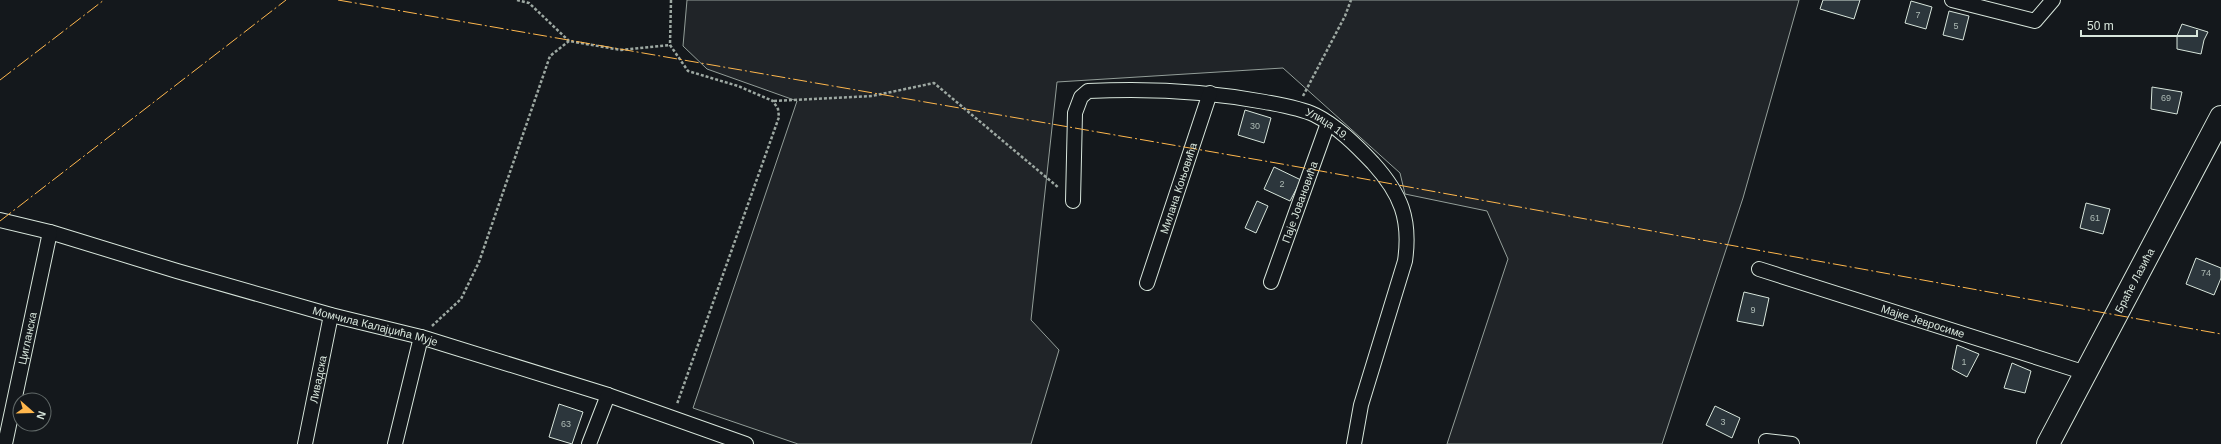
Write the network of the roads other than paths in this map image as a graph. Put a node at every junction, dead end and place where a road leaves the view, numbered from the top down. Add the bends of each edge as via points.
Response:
1 (1952, 0) edge
2 (2053, 0) edge
3 (1210, 93) junction
4 (2221, 117) edge
5 (1328, 123) junction
6 (1073, 201) road end
7 (0, 220) edge
8 (50, 232) junction
9 (1759, 269) dead end
10 (1271, 282) dead end
11 (1147, 283) dead end
12 (331, 314) junction
13 (420, 337) junction
14 (2086, 373) junction
15 (608, 395) junction
16 (1766, 441) dead end
17 (4, 444) edge
18 (305, 444) edge
19 (395, 444) edge
20 (588, 444) edge
21 (746, 444) edge
22 (1354, 444) edge
23 (1792, 444) edge
24 (2048, 444) edge

1 - 2 street via 2035,21
3 - 5 street, Улица 19. via 1296,109 1313,114
3 - 6 street, Улица 19. via 1088,91 1081,97 1074,113
3 - 11 street, Милана Коњовића
4 - 14 main road, Браће Лазића
5 - 10 street, Паје Јовановића
5 - 22 street, Улица 19. via 1357,146 1386,178 1403,208 1407,229 1405,261 1361,405
7 - 8 street, Момчила Калајџића Мује
8 - 12 street, Момчила Калајџића Мује
8 - 17 street, Цигланска
9 - 14 street, Мајке Јевросиме
12 - 13 street, Момчила Калајџића Мује
12 - 18 street, Ливадска
13 - 15 street, Момчила Калајџића Мује
13 - 19 street
14 - 24 main road, Браће Лазића
15 - 20 street
15 - 21 street, Момчила Калајџића Мује
16 - 23 street

